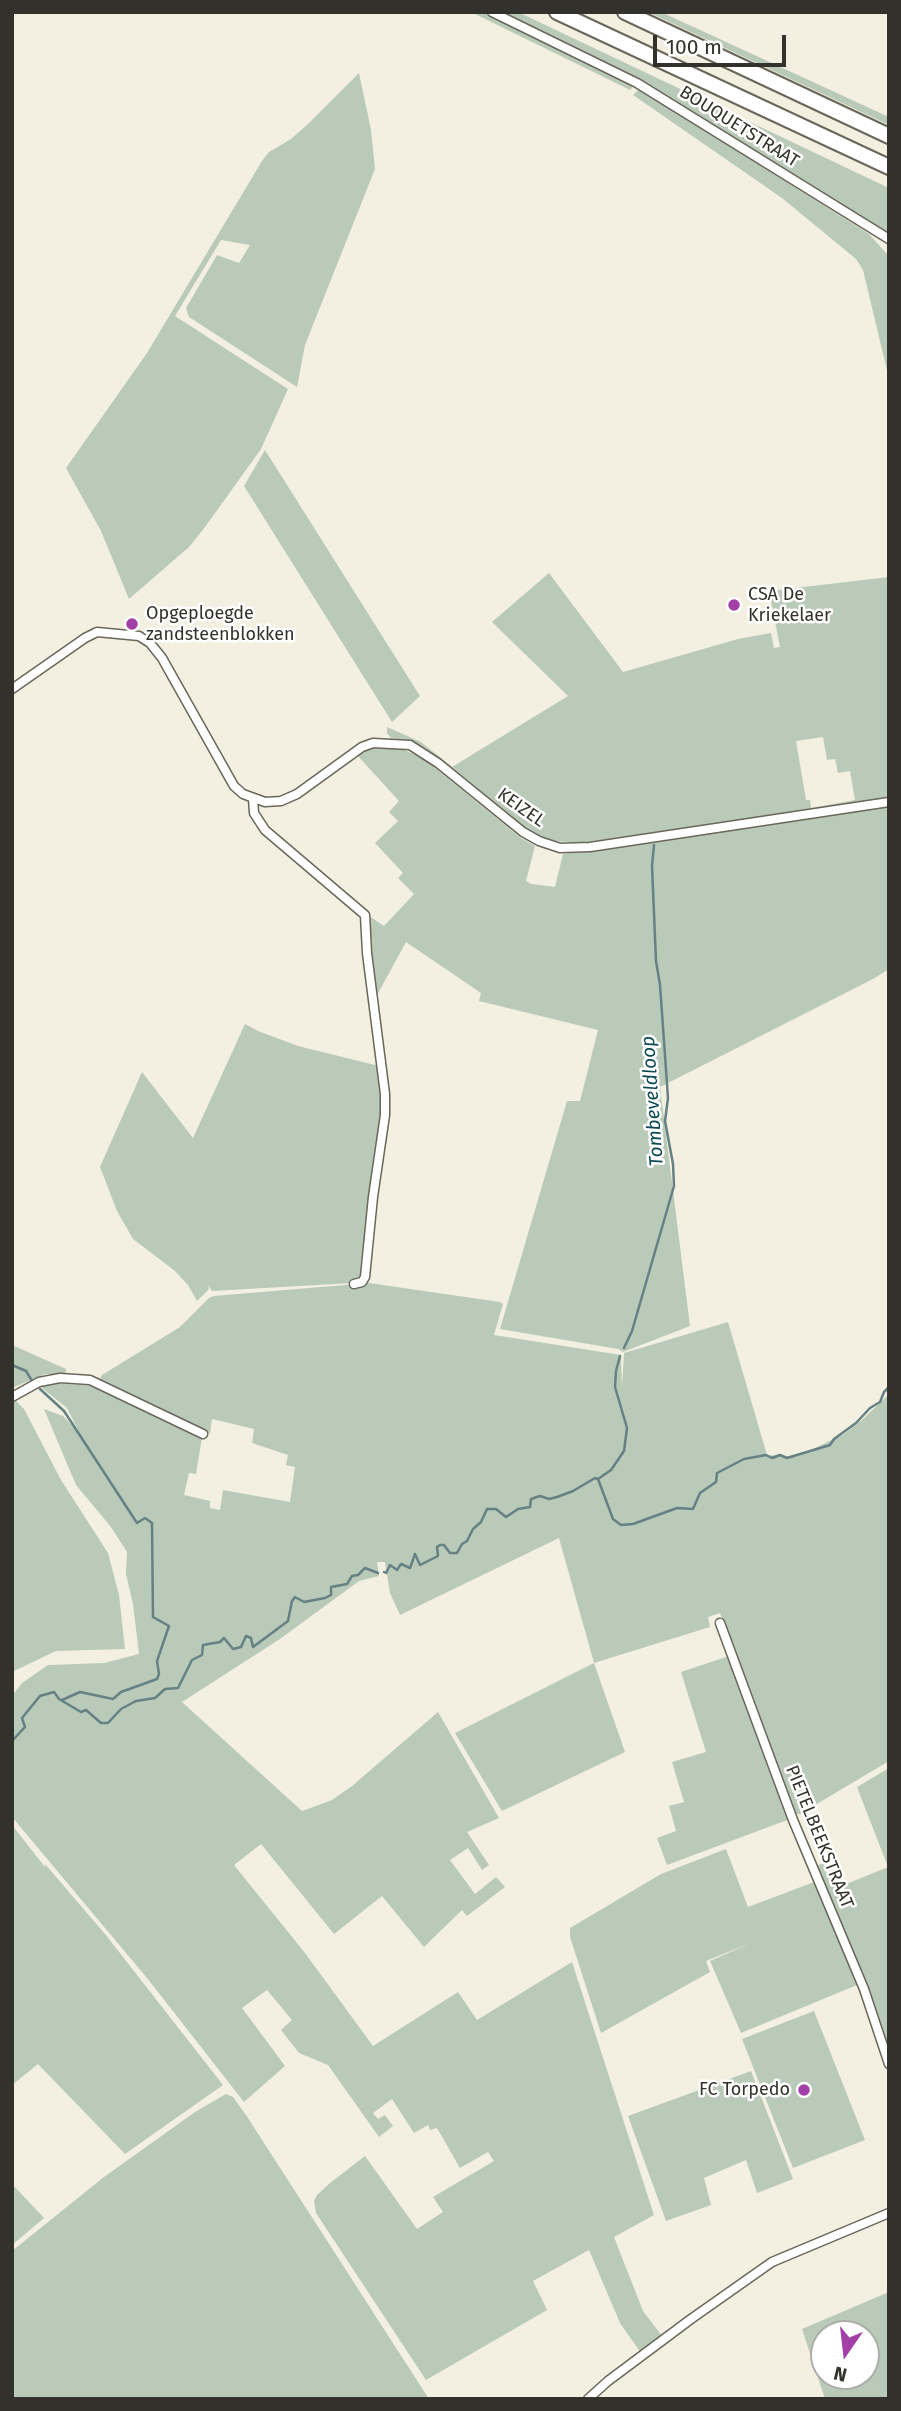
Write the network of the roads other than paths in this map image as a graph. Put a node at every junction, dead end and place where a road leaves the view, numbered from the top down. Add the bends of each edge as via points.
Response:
1 (492, 12) edge
2 (557, 12) edge
3 (625, 12) edge
4 (889, 135) edge
5 (889, 167) edge
6 (889, 239) edge
7 (12, 689) edge
8 (253, 798) junction
9 (889, 802) edge
10 (354, 1284) dead end
11 (12, 1397) edge
12 (203, 1434) dead end
13 (720, 1623) dead end
14 (889, 2064) edge
15 (889, 2213) edge
16 (588, 2399) edge

1 - 6 street, BOUQUETSTRAAT via 638,83
2 - 5 highway
3 - 4 highway
7 - 8 street via 97,632 139,636 162,658 234,786
8 - 9 street, KEIZEL via 274,802 291,797 362,747 391,743 422,751 523,832 560,848
8 - 10 street via 254,813 265,830 365,915 386,1115 365,1277
11 - 12 street via 39,1382 90,1380
13 - 14 street, PIETELBEEKSTRAAT
15 - 16 street via 772,2262

